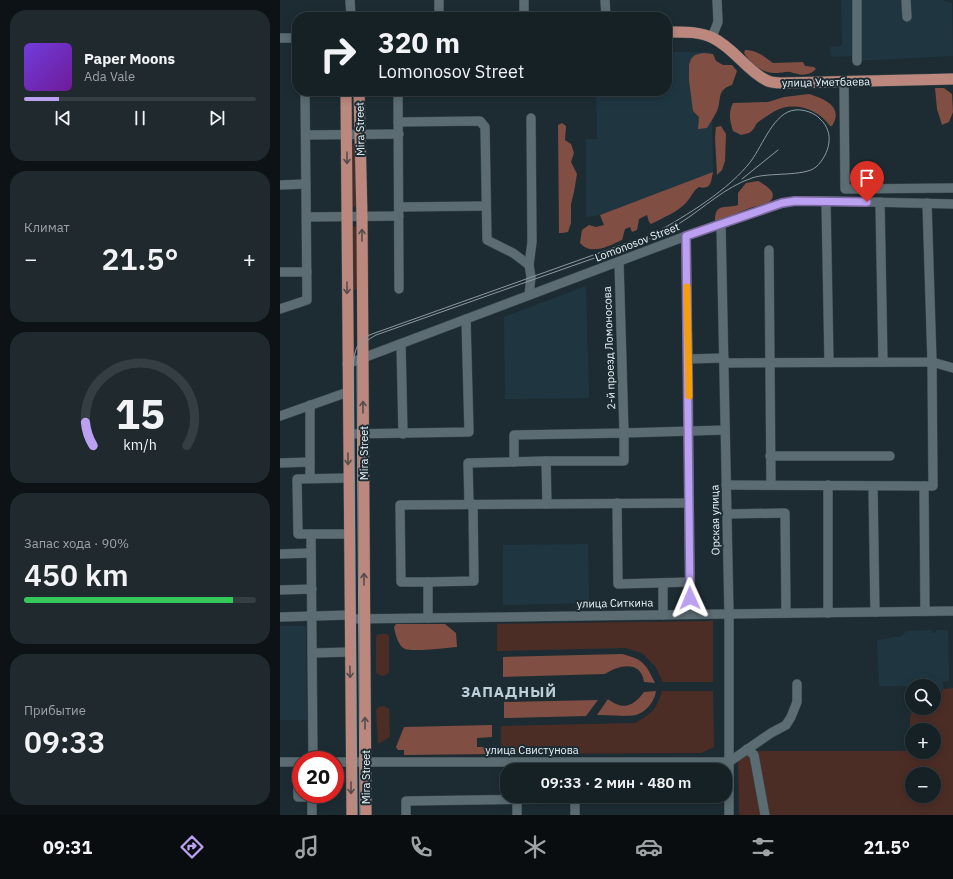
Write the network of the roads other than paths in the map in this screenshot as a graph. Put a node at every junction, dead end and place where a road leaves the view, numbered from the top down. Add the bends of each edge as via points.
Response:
1 (350, 0) edge
2 (439, 0) edge
3 (524, 0) edge
4 (605, 0) edge
5 (717, 0) edge
6 (857, 0) edge
7 (906, 0) edge
8 (351, 12) edge
9 (439, 12) edge
10 (524, 12) edge
11 (606, 12) edge
12 (907, 17) dead end
13 (672, 32) edge
14 (712, 37) junction
15 (280, 38) edge
16 (292, 38) edge
17 (857, 61) dead end
18 (953, 79) edge
19 (844, 82) junction
20 (305, 96) edge
21 (346, 96) edge
22 (359, 96) edge
23 (398, 96) edge
24 (531, 118) dead end
25 (398, 122) junction
26 (360, 134) junction
27 (399, 134) junction
28 (306, 135) junction
29 (346, 135) junction
30 (306, 184) junction
31 (280, 185) edge
32 (953, 188) edge
33 (826, 201) junction
34 (880, 202) junction
35 (927, 203) junction
36 (953, 204) edge
37 (486, 206) junction
38 (399, 212) junction
39 (362, 216) junction
40 (306, 217) junction
41 (347, 217) junction
42 (721, 225) junction
43 (686, 236) junction
44 (769, 250) dead end
45 (619, 262) junction
46 (529, 265) junction
47 (280, 272) edge
48 (307, 272) junction
49 (399, 289) dead end
50 (529, 296) junction
51 (280, 309) edge
52 (466, 319) junction
53 (401, 344) junction
54 (363, 358) junction
55 (688, 359) junction
56 (724, 361) junction
57 (829, 362) junction
58 (884, 362) junction
59 (932, 362) junction
60 (770, 363) junction
61 (347, 364) junction
62 (953, 368) edge
63 (348, 392) junction
64 (310, 405) junction
65 (280, 416) edge
66 (689, 430) junction
67 (725, 430) junction
68 (624, 433) junction
69 (348, 434) junction
70 (364, 434) junction
71 (402, 434) junction
72 (770, 456) junction
73 (890, 456) dead end
74 (546, 461) junction
75 (280, 462) edge
76 (310, 462) junction
77 (514, 462) junction
78 (310, 478) junction
79 (348, 478) junction
80 (726, 485) junction
81 (771, 485) junction
82 (828, 486) junction
83 (874, 486) junction
84 (924, 486) junction
85 (617, 503) junction
86 (689, 503) junction
87 (471, 504) junction
88 (547, 504) junction
89 (727, 514) junction
90 (311, 534) junction
91 (349, 534) junction
92 (311, 553) junction
93 (280, 554) edge
94 (428, 582) junction
95 (690, 582) junction
96 (663, 583) junction
97 (312, 589) junction
98 (280, 590) edge
99 (925, 611) junction
100 (953, 611) edge
101 (875, 612) junction
102 (786, 613) junction
103 (828, 613) junction
104 (690, 614) junction
105 (729, 614) junction
106 (663, 615) junction
107 (312, 616) junction
108 (280, 617) edge
109 (350, 617) junction
110 (364, 618) junction
111 (428, 618) junction
112 (350, 652) junction
113 (312, 653) junction
114 (797, 684) dead end
115 (747, 749) junction
116 (313, 751) edge
117 (280, 762) edge
118 (292, 762) edge
119 (344, 762) edge
120 (351, 762) junction
121 (366, 762) junction
122 (729, 762) junction
123 (715, 763) edge
124 (500, 765) edge
125 (500, 799) edge
126 (312, 803) edge
127 (517, 803) edge
128 (575, 803) edge
129 (312, 815) edge
130 (352, 815) edge
131 (366, 815) edge
132 (406, 815) edge
133 (517, 815) edge
134 (575, 815) edge
135 (729, 815) edge
136 (765, 815) edge

1 - 8 street
2 - 9 street
3 - 10 street
4 - 11 street
5 - 14 street via 718,22
6 - 17 street
7 - 12 street
13 - 14 main road, улица Уметбаева via 690,32
14 - 19 main road, улица Уметбаева via 724,44 767,81 782,84
15 - 16 street
18 - 19 main road, улица Уметбаева
19 - 32 street via 845,189
20 - 28 street
21 - 29 main road, Mira Street
22 - 26 main road, Mira Street
23 - 25 street
24 - 46 street via 532,242
25 - 27 street
25 - 37 street via 480,121 485,127
26 - 27 street
26 - 29 street
26 - 39 main road, Mira Street
27 - 38 street
28 - 29 street
28 - 30 street
29 -> 41 main road, Mira Street
30 - 31 street
30 - 40 street
33 - 34 street, Lomonosov Street
33 - 42 street, Lomonosov Street via 782,203
33 - 57 street
34 - 35 street, Lomonosov Street
34 - 58 street
35 - 36 street, Lomonosov Street
35 - 59 street
37 - 38 street
37 - 46 street via 487,240 513,253
38 - 39 street
38 - 49 street
39 - 41 street
54 -> 39 main road, Mira Street
40 - 41 street
40 - 48 street
41 -> 61 main road, Mira Street
42 - 43 street, Lomonosov Street
42 - 56 street, Орская улица
43 - 45 street, Lomonosov Street
43 - 55 street
44 - 60 street
45 - 50 street, Lomonosov Street
45 - 68 street, 2-й проезд Ломоносова
46 - 50 street
47 - 48 street
48 - 51 street via 307,300
50 - 52 street, Lomonosov Street
52 - 53 street, Lomonosov Street
52 - 71 street via 469,432
53 - 54 street, Lomonosov Street
53 - 71 street
54 - 61 street, Lomonosov Street
70 -> 54 main road, Mira Street
55 - 56 street
55 - 66 street
56 - 60 street
56 - 67 street, Орская улица
57 - 58 street
57 - 60 street
58 - 59 street
59 - 62 street
59 - 84 street via 933,486
60 - 72 street
61 - 63 main road, Mira Street
63 - 64 street
63 - 69 main road, Mira Street
64 - 65 street
64 - 76 street
66 - 67 street
66 - 68 street
66 - 86 street
67 - 80 street, Орская улица
68 - 74 street, 2-й проезд Ломоносова via 624,461
68 - 77 street via 514,435
69 - 70 street
69 -> 79 main road, Mira Street
70 - 71 street
110 -> 70 main road, Mira Street
72 - 73 street
72 - 81 street
74 - 77 street
74 - 88 street
75 - 76 street
76 - 78 street
77 - 87 street via 468,463
78 - 79 street
78 - 90 street via 297,478 298,534
79 - 91 main road, Mira Street
80 - 81 street
80 - 89 street, Орская улица
81 - 82 street
82 - 83 street
82 - 103 street
83 - 84 street
83 - 101 street
84 - 99 street
85 - 86 street
85 - 88 street
85 - 96 street via 618,584
86 - 95 street
87 - 88 street
87 - 94 street via 474,581
87 - 94 street via 400,505 401,582
89 - 102 street via 785,513
89 - 105 street, Орская улица
90 - 91 street
90 - 92 street
91 - 109 main road, Mira Street
92 - 93 street
92 - 97 street
94 - 111 street
95 - 96 street
95 - 104 street
96 - 106 street
97 - 98 street
97 - 107 street
99 - 100 street, улица Ситкина
99 - 101 street, улица Ситкина
101 - 103 street, улица Ситкина
102 - 103 street, улица Ситкина
102 - 105 street, улица Ситкина
104 - 105 street, улица Ситкина
104 - 106 street, улица Ситкина
105 - 122 street, Орская улица
106 - 111 street, улица Ситкина
107 - 108 street, улица Ситкина
107 - 109 street, улица Ситкина
107 - 113 street
109 - 110 street, улица Ситкина
109 - 112 main road, Mira Street
110 - 111 street, улица Ситкина
121 -> 110 main road, Mira Street
112 - 113 street
112 -> 120 main road, Mira Street
113 - 116 street
114 - 115 street via 797,702 786,725
115 - 122 street
115 - 136 street via 754,755
117 - 118 street
119 - 120 street, улица Свистунова
120 - 121 street, улица Свистунова
120 -> 130 main road, Mira Street
121 - 124 street, улица Свистунова
121 - 131 main road, Mira Street
122 - 123 street, улица Свистунова
122 - 135 street, Орская улица
125 - 132 street via 406,800
126 - 129 street
127 - 133 street
128 - 134 street

